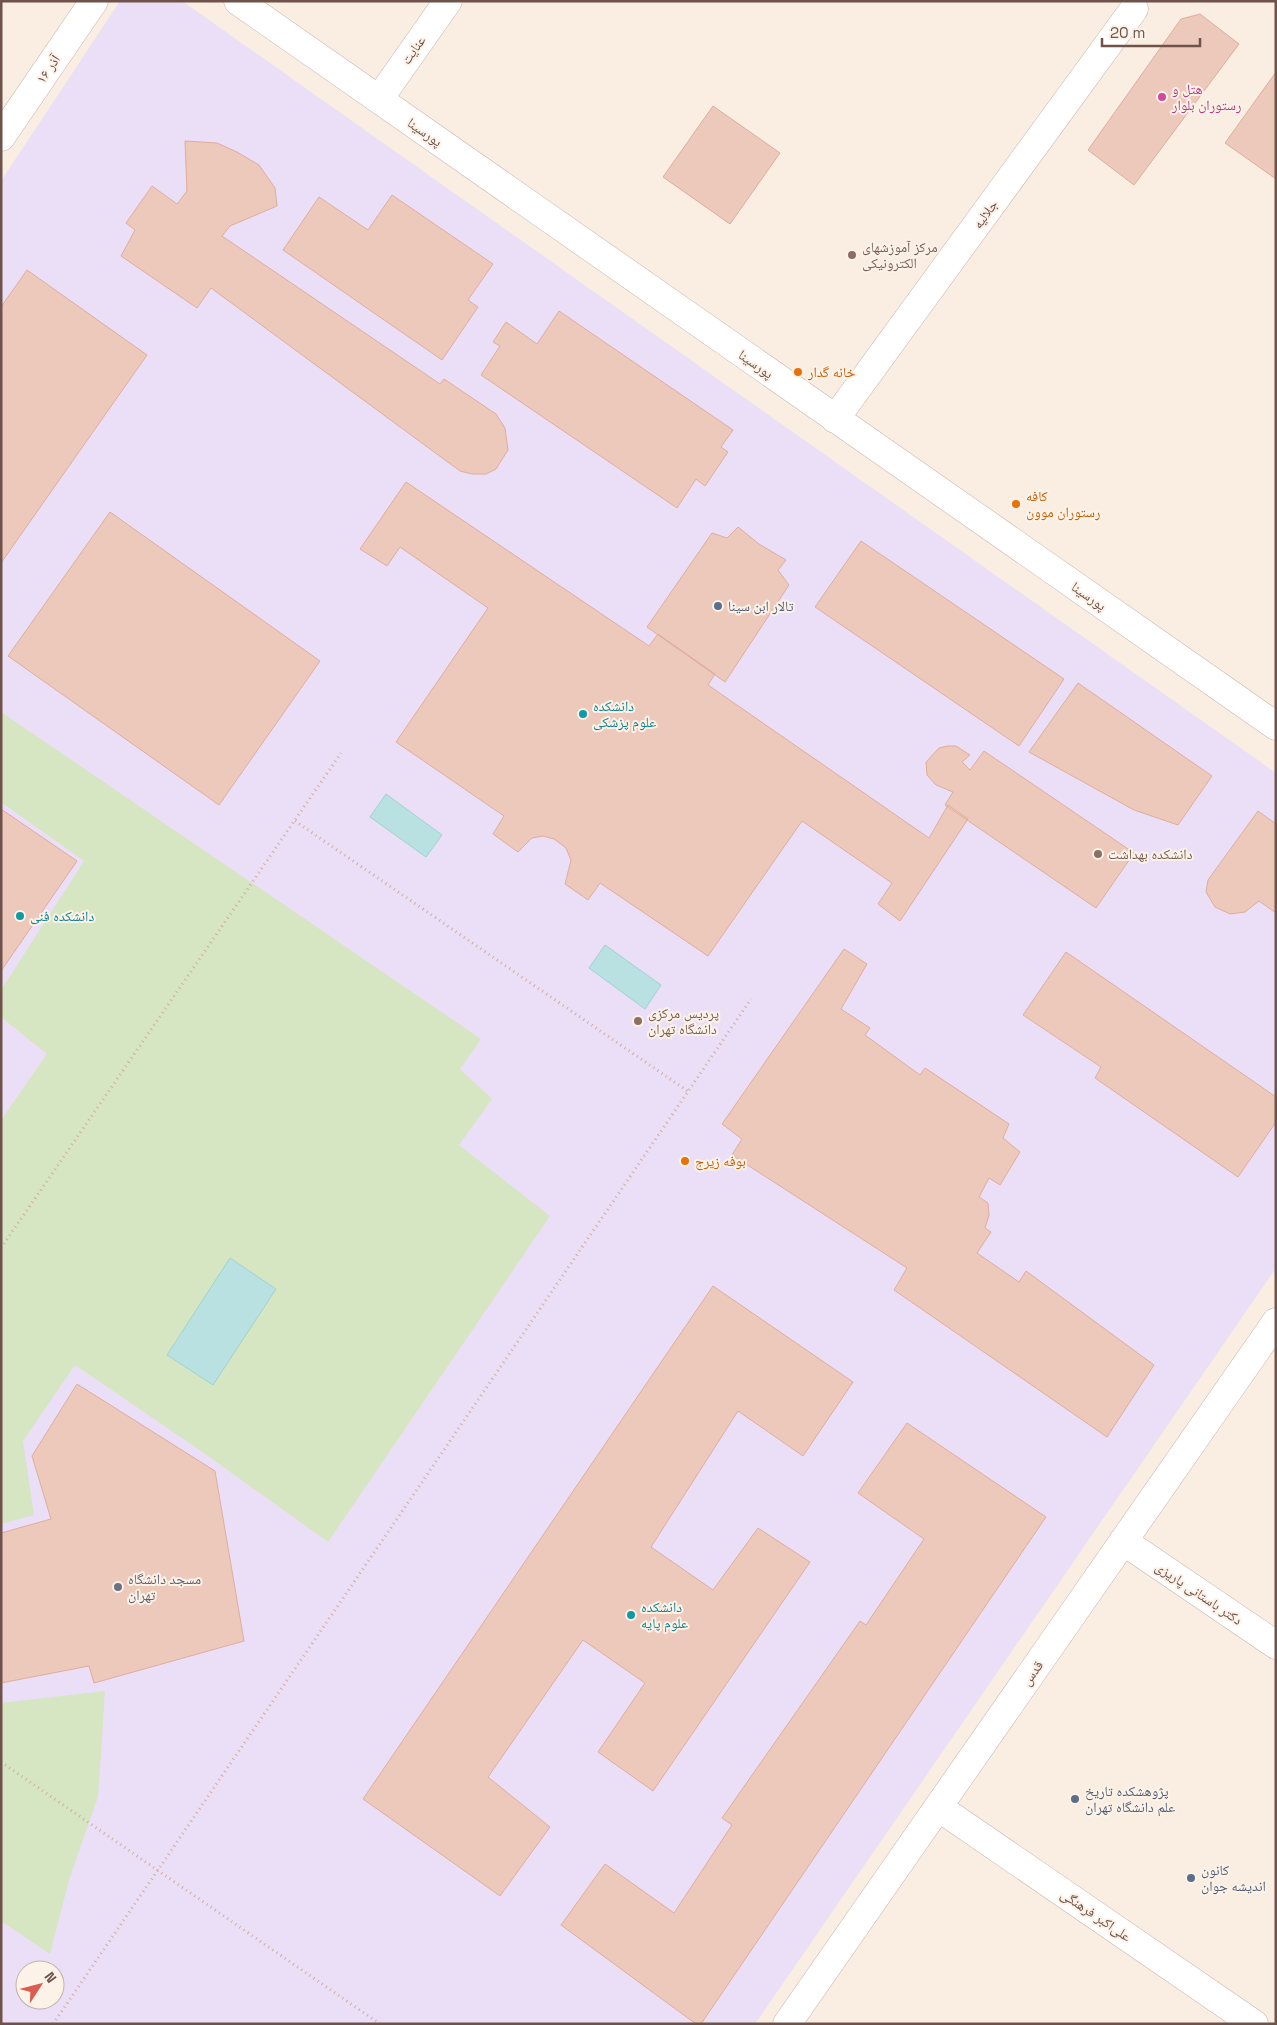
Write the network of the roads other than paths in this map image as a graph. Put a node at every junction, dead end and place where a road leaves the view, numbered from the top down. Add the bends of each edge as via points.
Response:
1 (94, 1) edge
2 (238, 1) edge
3 (448, 1) edge
4 (1134, 9) dead end
5 (379, 99) junction
6 (1, 137) edge
7 (835, 419) junction
8 (1276, 726) edge
9 (1276, 1322) edge
10 (1123, 1542) junction
11 (1276, 1645) edge
12 (938, 1807) junction
13 (787, 2024) edge
14 (1254, 2024) edge

1 - 6 street, ۱۶ آذر
2 - 5 street, پورسینا
3 - 5 street, عنایت
4 - 7 street, جلالیه
5 - 7 street, پورسینا
7 - 8 street, پورسینا
9 - 10 street, قدس
10 - 11 street, دکتر باستانی پاریزی
10 - 12 street, قدس
12 - 13 street, قدس
12 - 14 street, علی‌اکبر فرهنگی

